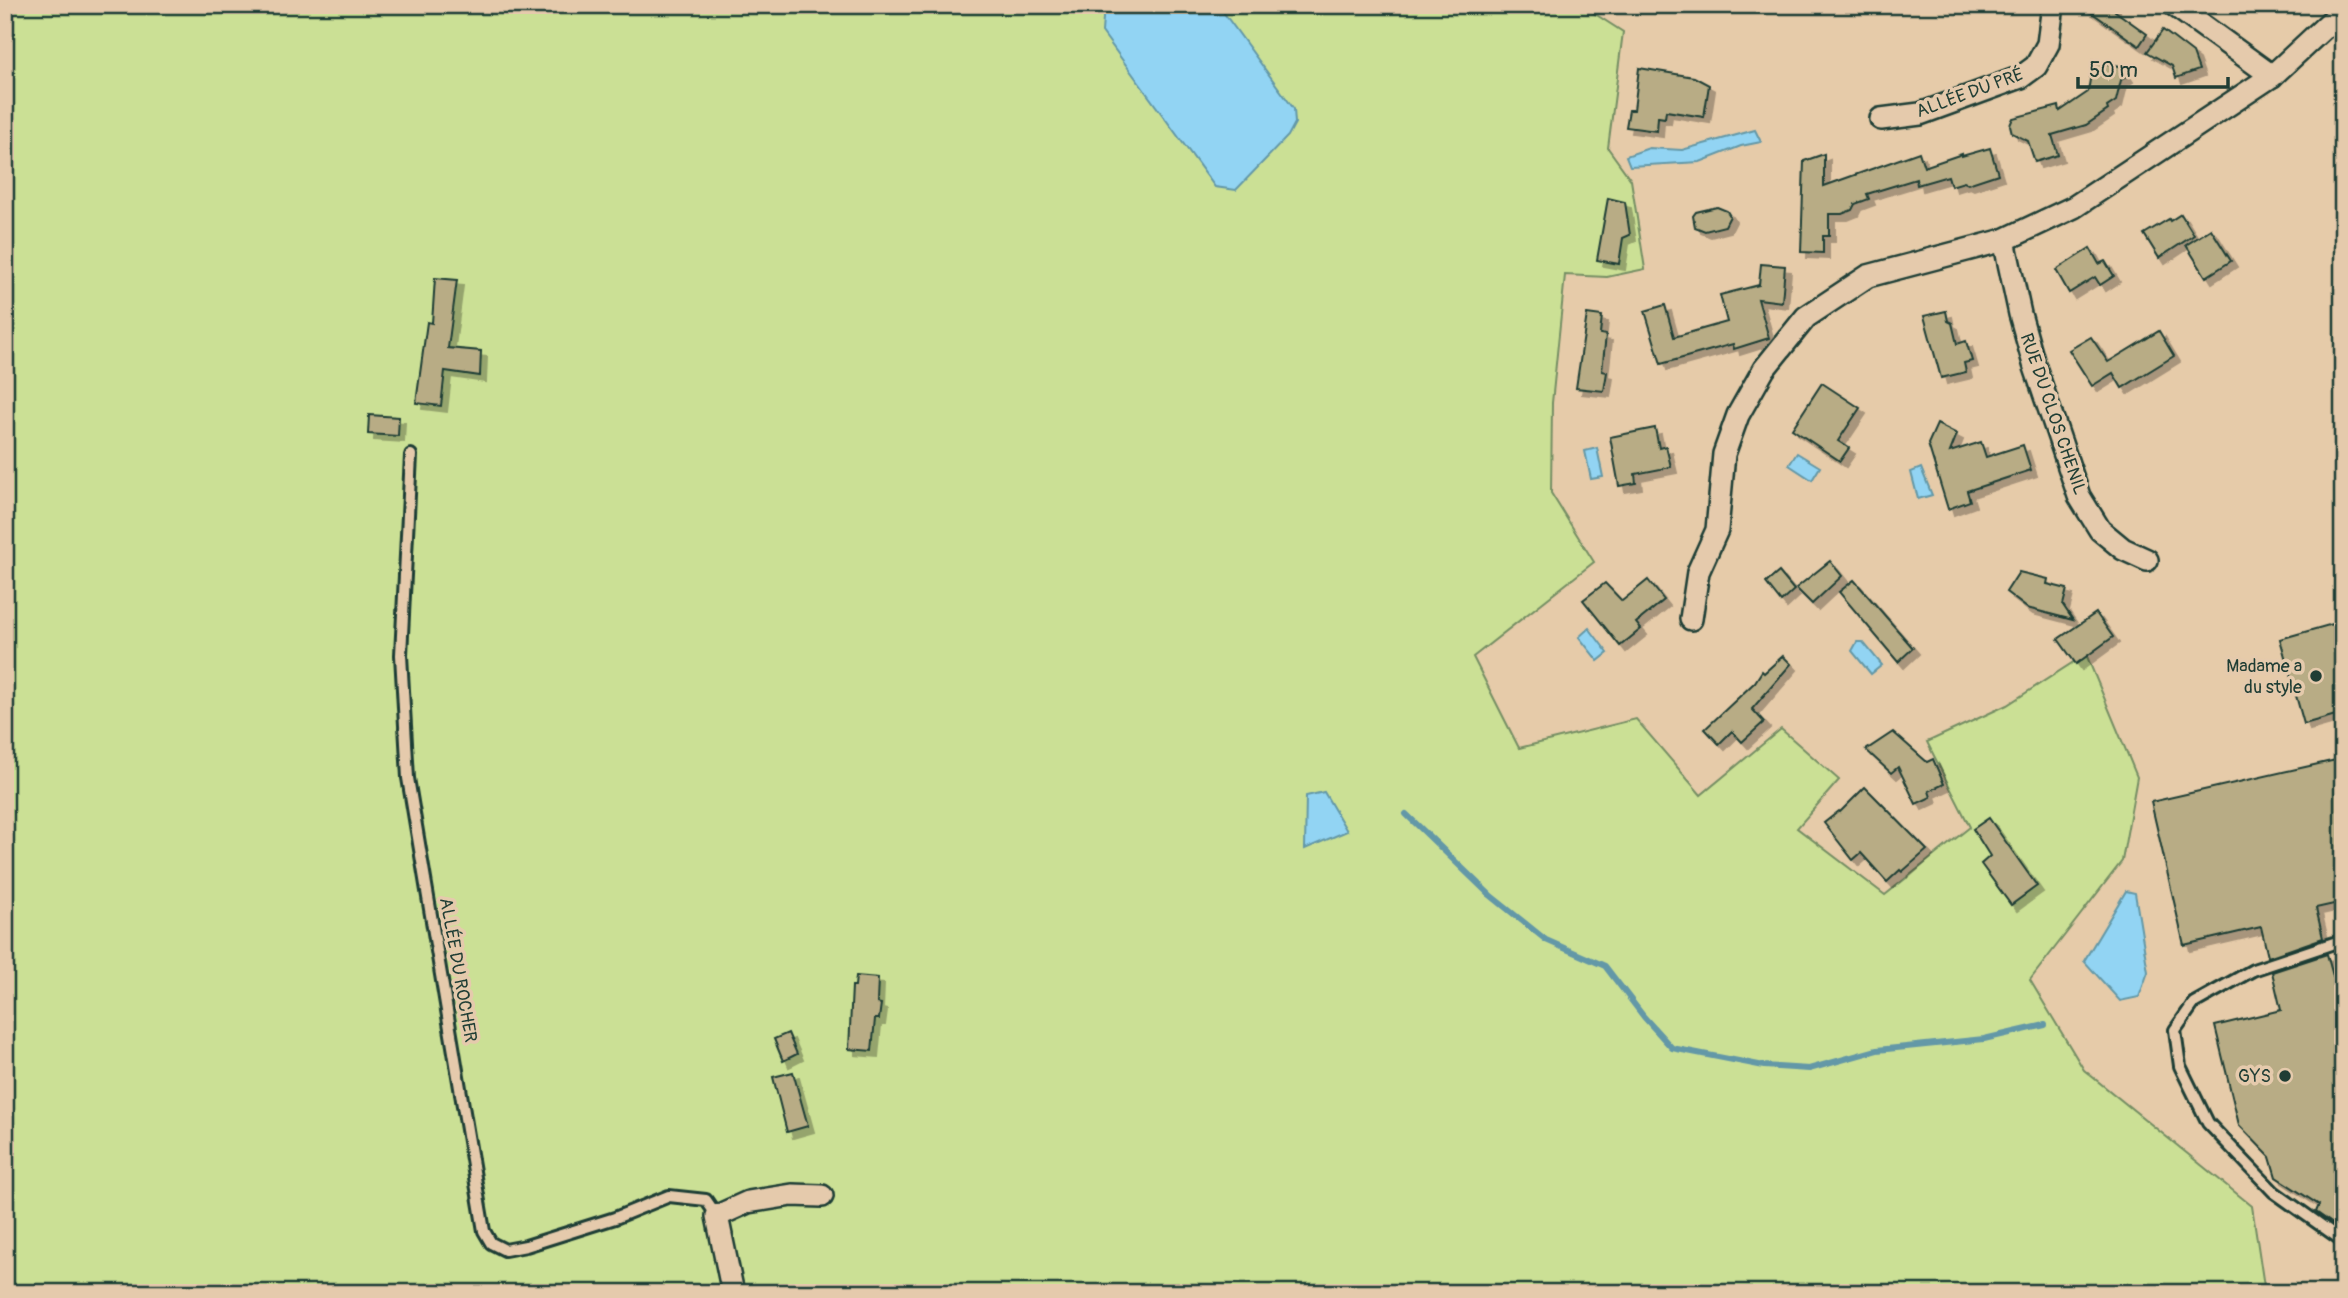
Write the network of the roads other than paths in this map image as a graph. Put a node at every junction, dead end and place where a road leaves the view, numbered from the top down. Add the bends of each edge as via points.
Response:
1 (2053, 5) edge
2 (2174, 5) edge
3 (2343, 10) edge
4 (2272, 76) junction
5 (1881, 119) dead end
6 (2004, 240) junction
7 (411, 455) dead end
8 (2147, 560) dead end
9 (1690, 619) dead end
10 (2343, 940) edge
11 (822, 1196) dead end
12 (717, 1216) junction
13 (2343, 1241) edge
14 (733, 1293) edge

1 - 5 street, ALLÉE DU PRÉ via 2048,44 2036,66 2021,77 1920,114
2 - 4 street
3 - 4 street
4 - 6 street via 2074,206
6 - 8 street, RUE DU CLOS CHENIL via 2034,364 2079,496 2100,530 2123,549
6 - 9 street via 1868,276 1806,317 1764,369 1738,415 1724,454 1717,530 1698,572
7 - 12 lane, ALLÉE DU ROCHER via 401,655 408,778 484,1231 491,1243 505,1250 615,1218 669,1196 706,1200
10 - 13 lane via 2253,970 2194,1003 2175,1030 2180,1066 2208,1123 2274,1192
11 - 12 street via 748,1202
12 - 14 street

